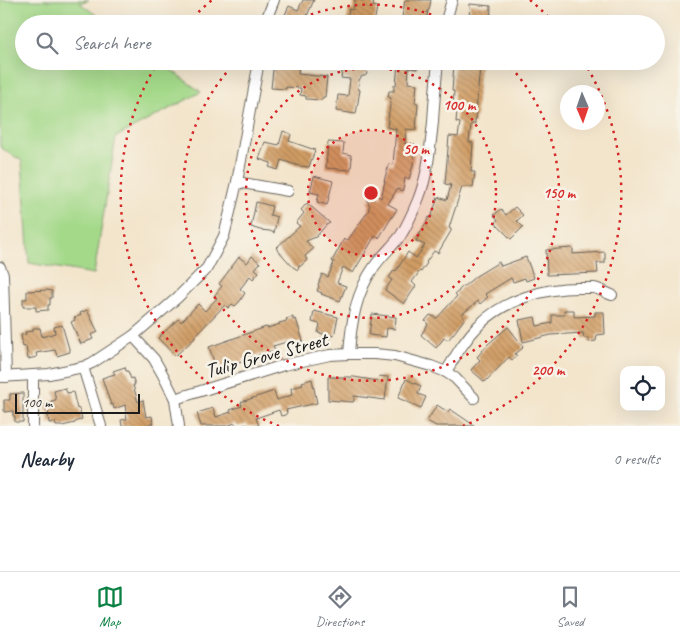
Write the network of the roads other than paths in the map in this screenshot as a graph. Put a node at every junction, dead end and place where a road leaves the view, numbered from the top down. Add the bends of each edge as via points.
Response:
1 (274, 0) edge
2 (452, 0) edge
3 (268, 15) edge
4 (448, 15) edge
5 (257, 70) edge
6 (437, 70) edge
7 (238, 182) junction
8 (288, 191) dead end
9 (0, 267) edge
10 (612, 295) dead end
11 (133, 336) junction
12 (349, 354) junction
13 (83, 367) junction
14 (446, 372) junction
15 (33, 376) junction
16 (3, 377) edge
17 (474, 398) dead end
18 (175, 399) junction
19 (33, 426) edge
20 (101, 426) edge
21 (179, 426) edge

1 - 3 street
2 - 4 street
5 - 7 street
6 - 12 street via 425,179 401,235 374,266 363,286 351,329
7 - 8 street
7 - 11 street via 224,236 207,268
9 - 16 street via 3,275
10 - 14 street via 594,288 566,288 515,301 480,324
11 - 13 street
11 - 18 street via 154,360
12 - 14 street, Tulip Grove Street via 395,356
12 - 18 street, Tulip Grove Street via 284,365
13 - 15 street
13 - 20 street
14 - 17 street, Tulip Grove Street
15 - 16 street
15 - 19 street
18 - 21 street

